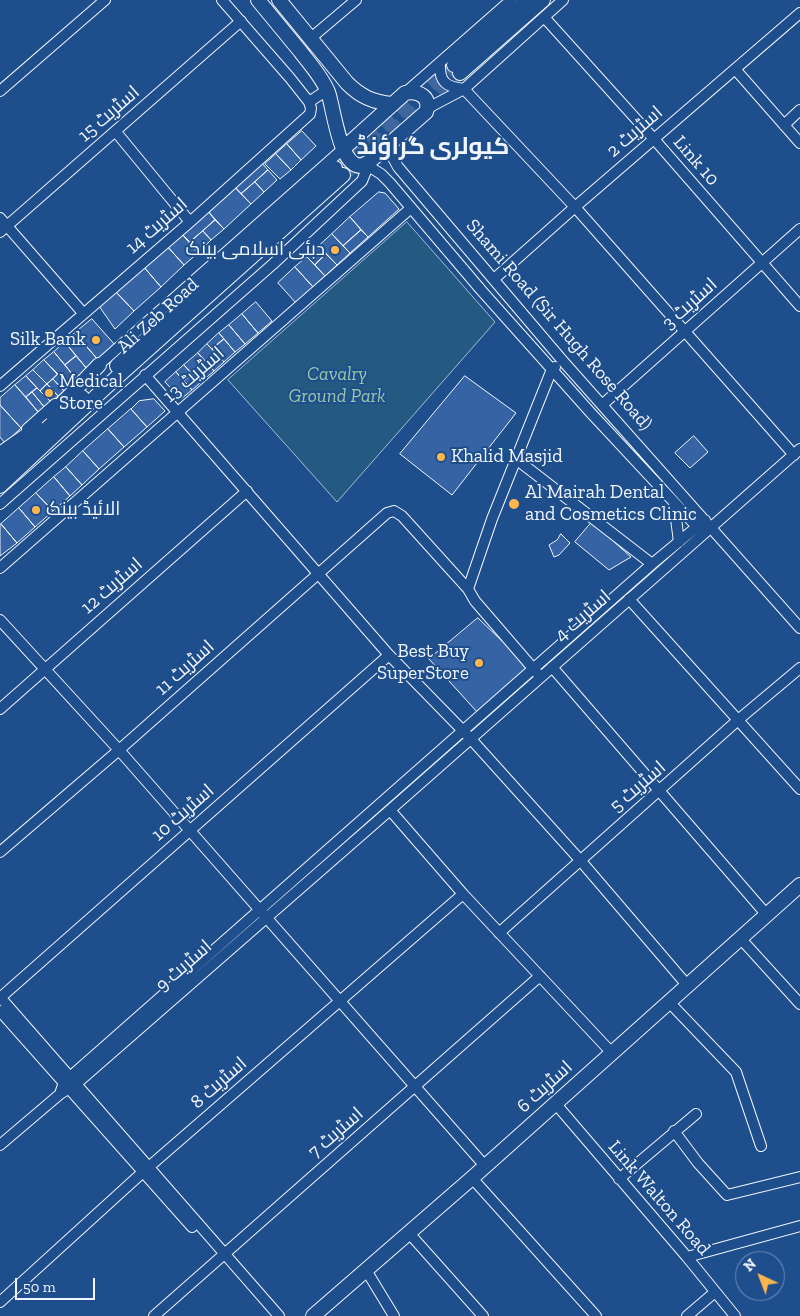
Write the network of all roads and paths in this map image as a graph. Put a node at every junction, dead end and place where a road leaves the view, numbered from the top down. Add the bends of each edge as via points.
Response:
1 (105, 0) edge
2 (222, 0) edge
3 (258, 0) edge
4 (279, 0) edge
5 (356, 0) edge
6 (511, 0) edge
7 (528, 0) edge
8 (543, 0) edge
9 (563, 0) edge
10 (800, 13) edge
11 (544, 17) junction
12 (241, 21) junction
13 (311, 38) junction
14 (451, 67) junction
15 (735, 69) junction
16 (464, 89) junction
17 (327, 90) junction
18 (0, 91) edge
19 (405, 93) junction
20 (309, 102) junction
21 (392, 104) junction
22 (428, 108) junction
23 (800, 110) edge
24 (784, 125) junction
25 (116, 132) junction
26 (654, 139) junction
27 (392, 143) junction
28 (800, 144) edge
29 (344, 148) junction
30 (365, 164) junction
31 (575, 207) junction
32 (411, 208) junction
33 (190, 222) junction
34 (2, 225) edge
35 (800, 229) edge
36 (762, 264) junction
37 (494, 279) junction
38 (800, 306) edge
39 (83, 313) junction
40 (685, 332) junction
41 (562, 360) junction
42 (98, 365) junction
43 (552, 369) junction
44 (145, 375) junction
45 (100, 381) junction
46 (0, 386) edge
47 (602, 405) junction
48 (177, 413) junction
49 (42, 424) junction
50 (797, 452) edge
51 (0, 454) edge
52 (516, 459) junction
53 (0, 470) edge
54 (21, 477) junction
55 (0, 486) edge
56 (247, 491) junction
57 (674, 503) junction
58 (0, 504) edge
59 (704, 527) junction
60 (680, 542) junction
61 (652, 564) junction
62 (0, 568) edge
63 (318, 573) junction
64 (468, 588) junction
65 (629, 599) junction
66 (0, 620) edge
67 (800, 628) edge
68 (389, 655) junction
69 (552, 666) junction
70 (800, 668) edge
71 (44, 669) junction
72 (538, 673) junction
73 (0, 708) edge
74 (738, 720) junction
75 (467, 735) junction
76 (119, 750) junction
77 (800, 789) edge
78 (660, 791) junction
79 (390, 810) junction
80 (190, 831) junction
81 (0, 852) edge
82 (580, 860) junction
83 (800, 885) edge
84 (463, 894) junction
85 (264, 913) junction
86 (766, 914) junction
87 (500, 933) junction
88 (741, 938) junction
89 (540, 976) junction
90 (687, 986) junction
91 (0, 998) edge
92 (339, 1002) junction
93 (669, 1002) junction
94 (800, 1004) edge
95 (0, 1011) edge
96 (611, 1052) junction
97 (68, 1085) junction
98 (416, 1086) junction
99 (555, 1103) junction
100 (696, 1114) dead end
101 (674, 1131) junction
102 (0, 1145) edge
103 (761, 1146) dead end
104 (485, 1166) junction
105 (146, 1169) junction
106 (800, 1177) edge
107 (472, 1178) junction
108 (619, 1180) junction
109 (800, 1226) edge
110 (409, 1233) junction
111 (222, 1256) junction
112 (687, 1257) junction
113 (366, 1270) junction
114 (715, 1292) junction
115 (0, 1302) edge
116 (154, 1316) edge
117 (270, 1316) edge
118 (279, 1316) edge
119 (314, 1316) edge
120 (394, 1316) edge
121 (483, 1316) edge
122 (596, 1316) edge
123 (687, 1316) edge
124 (734, 1316) edge

1 - 18 street
2 - 12 street
3 - 17 main road via 317,72
4 - 13 main road
5 - 13 street
6 - 14 street
7 - 14 main road
8 - 14 main road
9 - 11 street
10 - 15 street, اسٹریٹ 2
11 - 16 street
11 - 26 street, Link 10
12 - 20 street
12 - 25 street, اسٹریٹ 15
13 - 21 main road via 358,94 371,101
14 - 16 street via 439,72 452,88
14 - 19 street
15 - 24 street
15 - 26 street, اسٹریٹ 2
16 - 22 street
16 - 31 street
17 - 20 street
17 - 29 main road
19 - 21 main road
19 - 22 main road via 420,93
20 - 33 street, اسٹریٹ 14 via 310,114
21 - 29 main road
22 - 27 main road
23 - 24 street
24 - 28 street
25 - 33 street
25 - 34 street, اسٹریٹ 15
26 - 31 street, اسٹریٹ 2
26 - 36 street, Link 10
27 - 30 main road
27 - 37 street, Shami Road (Sir Hugh Rose Road) via 395,162
29 - 30 main road via 353,164
29 - 42 street
30 - 32 street, Shami Road (Sir Hugh Rose Road) via 382,174
30 - 44 street via 362,181 273,264
31 - 37 street, اسٹریٹ 2
31 - 40 street
32 - 43 street, Shami Road (Sir Hugh Rose Road)
32 - 48 street, اسٹریٹ 13
33 - 39 street, اسٹریٹ 14
34 - 39 street
35 - 36 street, اسٹریٹ 3
36 - 38 street, Link 10
36 - 40 street, اسٹریٹ 3
37 - 41 street, Shami Road (Sir Hugh Rose Road)
39 - 46 street, اسٹریٹ 14
40 - 47 street, اسٹریٹ 3
40 - 50 street
41 - 43 street
41 - 47 street, Shami Road (Sir Hugh Rose Road)
42 - 49 main road
42 - 51 street
43 - 52 street
43 - 57 street, Shami Road (Sir Hugh Rose Road)
44 - 48 street
44 - 54 street
45 - 49 main road
45 - 53 main road, Ali Zeb Road
45 - 54 main road, Ali Zeb Road via 339,172 106,387
47 - 59 street, Shami Road (Sir Hugh Rose Road)
48 - 56 street
48 - 62 street, اسٹریٹ 13
49 - 51 main road
49 - 53 main road
50 - 59 street, اسٹریٹ 4
52 - 61 street
52 - 64 street
54 - 55 main road, Ali Zeb Road
54 - 58 street
56 - 63 street
56 - 71 street, اسٹریٹ 12
57 - 59 street, Shami Road (Sir Hugh Rose Road)
57 - 60 street
59 - 60 street
59 - 65 street, اسٹریٹ 4
59 - 67 street
60 - 61 street
61 - 72 street
63 - 64 street, اسٹریٹ 11 via 386,513 394,511
63 - 68 street
63 - 76 street, اسٹریٹ 11
64 - 72 street via 475,601
65 - 69 street, اسٹریٹ 4
65 - 74 street
66 - 71 street
68 - 75 street
68 - 80 street, اسٹریٹ 10
69 - 72 street, اسٹریٹ 4
69 - 78 street
70 - 74 street, اسٹریٹ 5
71 - 73 street, اسٹریٹ 12
71 - 76 street
72 - 75 street
74 - 77 street
74 - 78 street, اسٹریٹ 5
75 - 79 street
75 - 82 street
75 - 85 street
76 - 80 street
76 - 81 street, اسٹریٹ 11
78 - 82 street, اسٹریٹ 5
78 - 86 street
79 - 84 street
79 - 85 street, اسٹریٹ 9
80 - 85 street
80 - 91 street, اسٹریٹ 10
82 - 87 street, اسٹریٹ 5
82 - 90 street
83 - 86 main road, اسٹریٹ 6
84 - 87 street
84 - 92 street, اسٹریٹ 8
85 - 92 street
85 - 97 street, اسٹریٹ 9
86 - 88 main road, اسٹریٹ 6
87 - 89 street
88 - 90 main road, اسٹریٹ 6
88 - 94 street
89 - 96 street
89 - 98 street, اسٹریٹ 7
90 - 93 main road, اسٹریٹ 6
91 - 97 street
92 - 98 street
92 - 105 street, اسٹریٹ 8
93 - 96 main road, اسٹریٹ 6
93 - 103 street via 736,1072
95 - 97 street
96 - 99 main road, اسٹریٹ 6
97 - 102 street, اسٹریٹ 9
97 - 105 street
98 - 104 street
98 - 111 street, اسٹریٹ 7
99 - 104 main road, اسٹریٹ 6
99 - 108 street, Link Walton Road
100 - 101 street
101 - 106 street via 727,1195
101 - 108 street
104 - 107 main road, اسٹریٹ 6
105 - 111 street
105 - 115 street, اسٹریٹ 8
107 - 110 main road, اسٹریٹ 6
107 - 122 street
108 - 112 street, Link Walton Road
109 - 112 street
110 - 113 main road, اسٹریٹ 6
110 - 121 street
111 - 116 street, اسٹریٹ 7
111 - 117 street
111 - 118 street
112 - 114 street, Link Walton Road
113 - 119 main road, اسٹریٹ 6
113 - 120 street
114 - 123 street
114 - 124 street, Link Walton Road

